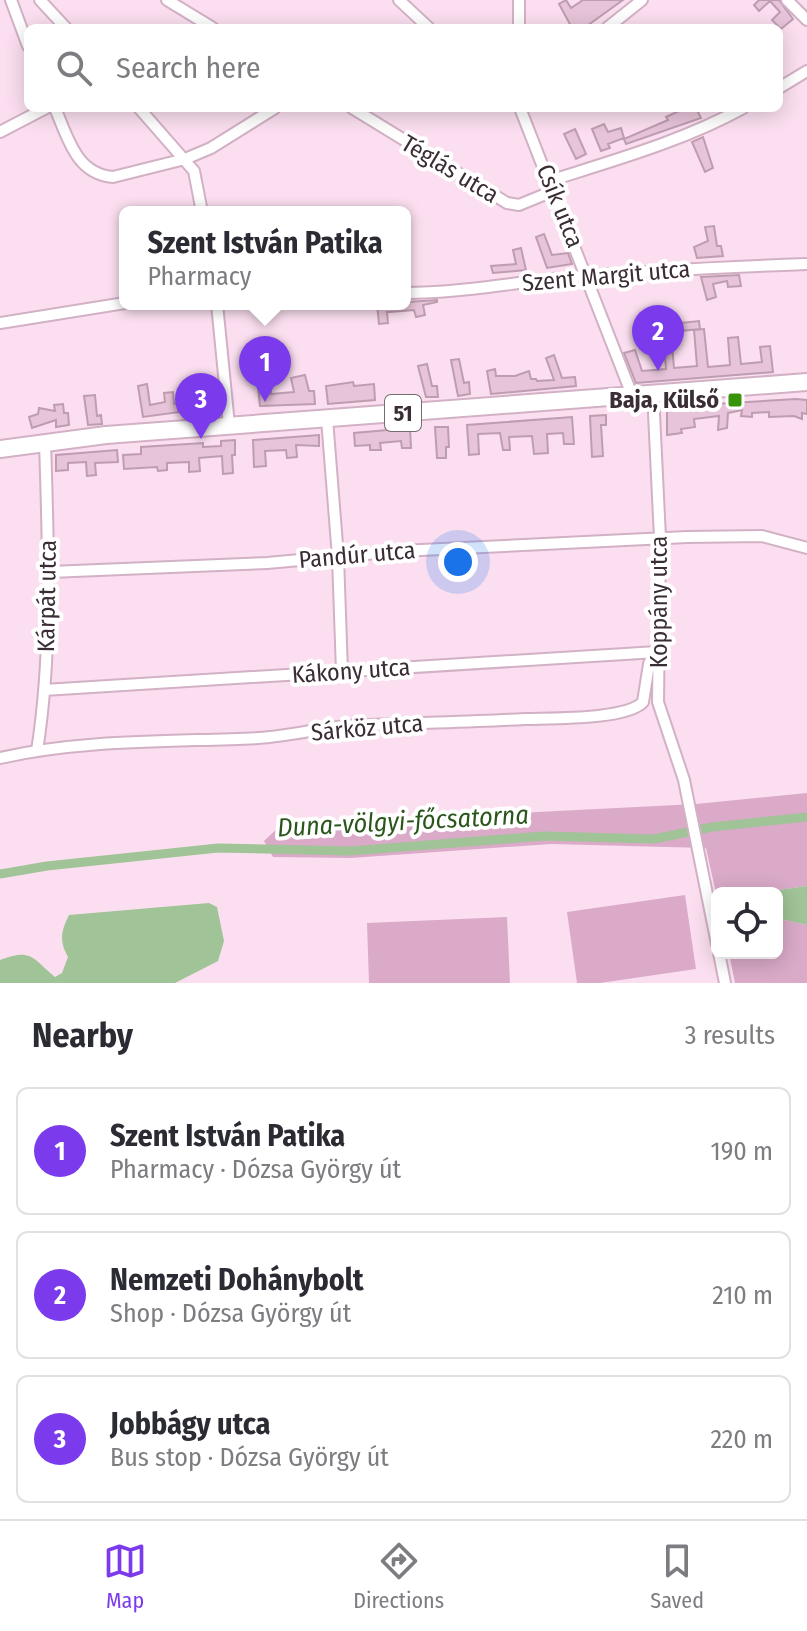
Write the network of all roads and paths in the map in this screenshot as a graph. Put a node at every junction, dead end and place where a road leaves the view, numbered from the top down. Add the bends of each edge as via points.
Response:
1 (10, 0) edge
2 (40, 0) edge
3 (167, 0) edge
4 (399, 0) edge
5 (519, 0) edge
6 (642, 0) edge
7 (787, 0) edge
8 (0, 5) edge
9 (807, 20) edge
10 (62, 24) edge
11 (206, 24) edge
12 (423, 24) edge
13 (519, 24) edge
14 (612, 24) edge
15 (24, 36) edge
16 (807, 71) edge
17 (783, 86) edge
18 (38, 112) edge
19 (57, 112) edge
20 (143, 112) edge
21 (269, 112) edge
22 (359, 112) edge
23 (522, 112) edge
24 (734, 112) edge
25 (0, 132) edge
26 (185, 159) junction
27 (551, 186) junction
28 (201, 206) edge
29 (807, 264) edge
30 (588, 277) junction
31 (411, 293) edge
32 (119, 304) edge
33 (218, 310) edge
34 (0, 323) edge
35 (807, 382) edge
36 (653, 393) junction
37 (632, 395) junction
38 (327, 419) junction
39 (229, 425) junction
40 (45, 441) junction
41 (0, 449) edge
42 (660, 538) junction
43 (807, 548) edge
44 (338, 557) junction
45 (50, 572) junction
46 (656, 652) junction
47 (342, 672) junction
48 (44, 690) junction
49 (37, 751) junction
50 (0, 758) edge
51 (711, 913) edge
52 (720, 959) edge
53 (725, 983) edge

1 - 8 street
1 - 15 street
2 - 10 street
3 - 11 street
4 - 12 street
5 - 13 street
6 - 14 street
7 - 9 street
16 - 17 street
18 - 25 street
19 - 26 street via 79,160 102,176
20 - 26 street
21 - 26 street
22 - 27 street, Téglás utca via 507,203 519,205
23 - 27 street, Csík utca
24 - 27 street, Téglás utca
26 - 28 street via 194,171
27 - 30 street, Csík utca
29 - 30 street, Szent Margit utca
30 - 31 street, Szent Margit utca
30 - 37 street, Csík utca
32 - 34 street
33 - 39 street
35 - 36 main road, 51
36 - 37 main road, 51
36 - 42 street, Koppány utca
37 - 38 main road, 51
38 - 39 main road, 51
38 - 44 street
39 - 40 main road, 51
40 - 41 main road, 51
40 - 45 street, Kárpát utca
42 - 43 street, Pandúr utca via 762,536
42 - 44 street, Pandúr utca
42 - 46 street, Koppány utca
44 - 45 street, Pandúr utca
44 - 47 street
45 - 48 street, Kárpát utca
46 - 47 street, Kákony utca
46 - 49 street, Sárköz utca via 643,702 617,713
46 - 51 street, Koppány utca via 658,702 684,780
47 - 48 street, Kákony utca
48 - 49 street, Kárpát utca
49 - 50 street
52 - 53 street

